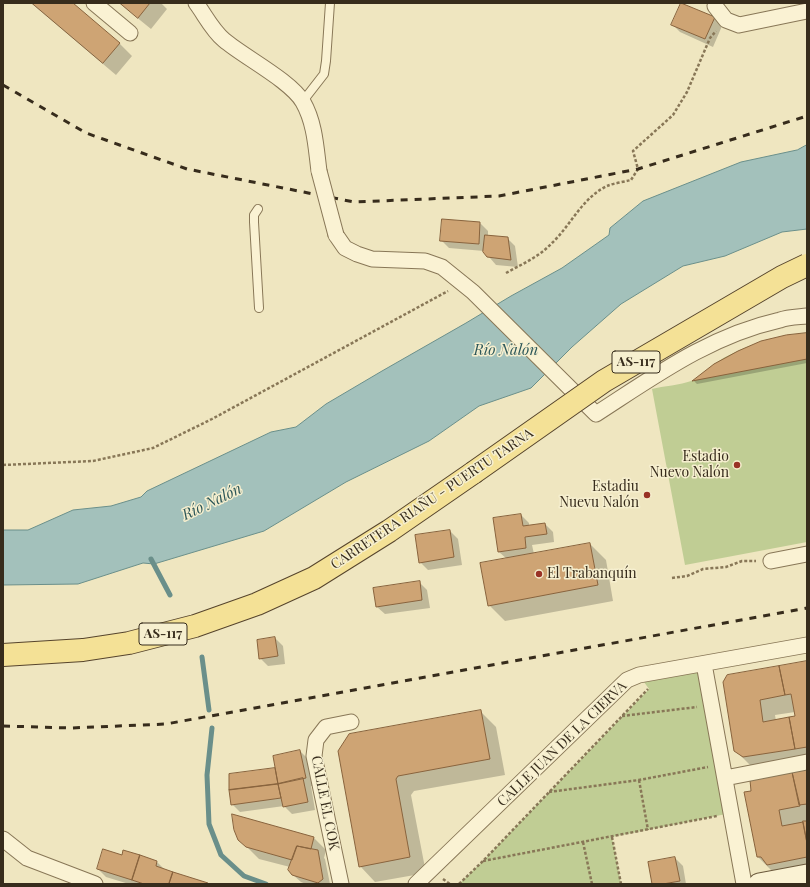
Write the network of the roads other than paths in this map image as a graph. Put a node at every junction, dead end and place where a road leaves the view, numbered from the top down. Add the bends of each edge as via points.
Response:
1 (94, 3) edge
2 (330, 3) edge
3 (199, 5) edge
4 (714, 6) dead end
5 (807, 11) edge
6 (130, 33) dead end
7 (303, 101) junction
8 (258, 209) dead end
9 (807, 265) edge
10 (259, 308) dead end
11 (807, 316) edge
12 (807, 554) edge
13 (771, 560) road end
14 (807, 645) edge
15 (3, 654) edge
16 (704, 664) junction
17 (351, 722) dead end
18 (807, 762) edge
19 (724, 771) junction
20 (3, 839) edge
21 (807, 874) edge
22 (95, 884) edge
23 (341, 884) edge
24 (416, 884) edge
25 (744, 884) edge
26 (759, 884) edge

1 - 6 street
2 - 7 lane via 324,74
3 - 7 street via 222,39 286,84
4 - 5 street via 726,20 739,25
7 - 11 street, bridge via 316,140 319,171 336,235 345,248 372,259 424,261 442,267 469,288 596,414 683,358 712,343 742,330 781,319
8 - 10 lane via 254,215 254,222
9 - 15 main road, CARRETERA RIAÑU - PUERTU TARNA / AS-117, bridge via 604,381 389,531 314,578 257,604 195,626 129,643 83,650
12 - 13 street
14 - 16 street, CALLE JUAN DE LA CIERVA
16 - 19 street
16 - 24 street, CALLE JUAN DE LA CIERVA via 639,675 627,680
17 - 23 street, CALLE EL COK via 326,727 316,740 314,756
18 - 19 street
19 - 25 street
20 - 22 street via 27,858
21 - 26 street

